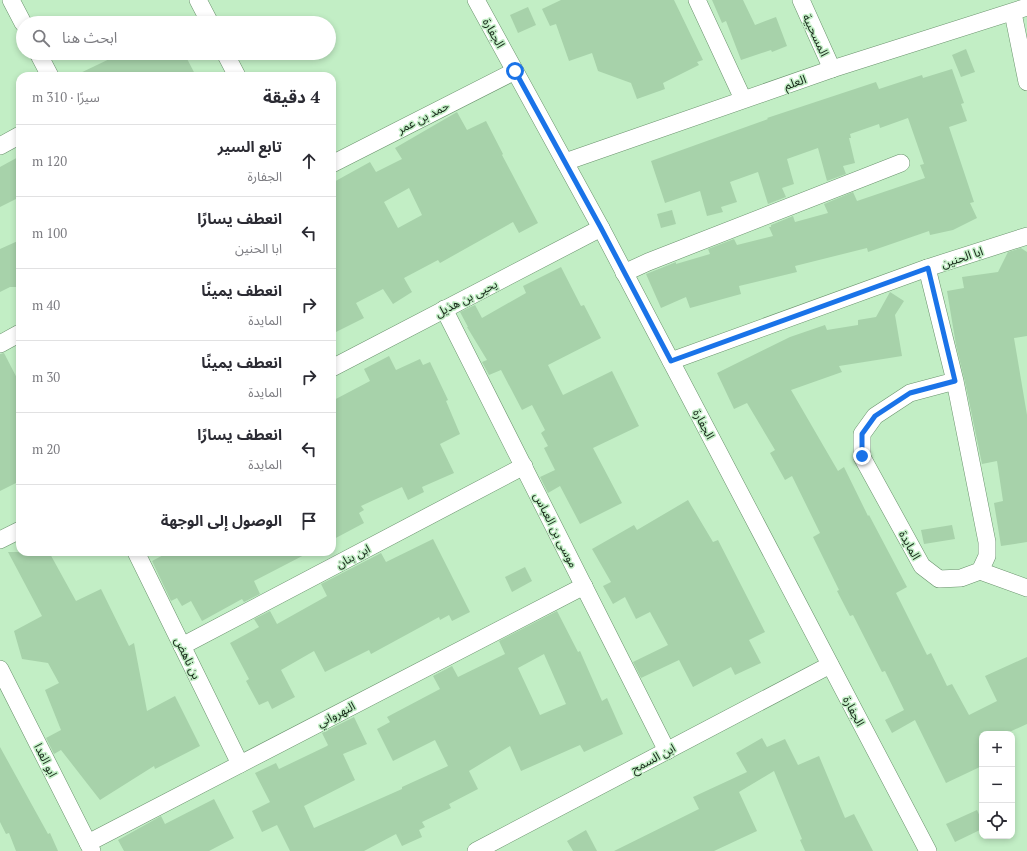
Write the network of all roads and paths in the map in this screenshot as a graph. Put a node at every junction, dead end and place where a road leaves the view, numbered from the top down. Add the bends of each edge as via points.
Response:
1 (11, 0) edge
2 (198, 0) edge
3 (476, 0) edge
4 (697, 0) edge
5 (800, 0) edge
6 (1020, 10) edge
7 (19, 16) edge
8 (206, 16) edge
9 (42, 60) edge
10 (229, 60) edge
11 (832, 69) junction
12 (515, 71) junction
13 (48, 72) edge
14 (235, 72) edge
15 (1027, 82) edge
16 (743, 99) junction
17 (16, 138) edge
18 (0, 146) edge
19 (336, 162) edge
20 (565, 162) junction
21 (901, 163) dead end
22 (601, 228) junction
23 (1027, 236) edge
24 (928, 268) junction
25 (624, 272) junction
26 (444, 309) junction
27 (16, 335) edge
28 (0, 344) edge
29 (671, 361) junction
30 (336, 366) edge
31 (955, 381) junction
32 (524, 466) junction
33 (16, 532) edge
34 (0, 540) edge
35 (138, 556) edge
36 (980, 571) junction
37 (584, 586) junction
38 (1027, 588) edge
39 (182, 646) junction
40 (830, 665) junction
41 (0, 669) edge
42 (667, 750) junction
43 (240, 764) junction
44 (90, 847) edge
45 (476, 851) edge
46 (928, 851) edge

1 - 7 street
2 - 8 street
3 - 12 street, الجفارة
4 - 16 street
5 - 11 street, المسحبية
6 - 11 street, العلم
6 - 15 street
9 - 13 street
10 - 14 street
11 - 16 street, العلم
12 - 19 street, حمد بن عمر
12 - 20 street, الجفارة
16 - 20 street, العلم
17 - 18 street
20 - 22 street, الجفارة
21 - 25 street
22 - 25 street, الجفارة
22 - 26 street, يحيى بن هذيل
23 - 24 street, ابا الحنين
24 - 29 street, ابا الحنين
24 - 31 street
25 - 29 street, الجفارة
26 - 30 street, يحيى بن هذيل
26 - 32 street, موسى بن العباس
27 - 28 street
29 - 40 street, الجفارة
31 - 36 street via 987,542 987,556
31 - 36 street, المايدة via 910,393 875,416 862,434 862,456 922,566 939,579 961,578
32 - 37 street, موسى بن العباس
32 - 39 street, ابن بنان
33 - 34 street
35 - 39 street, بن ناهض
36 - 38 street
37 - 42 street, موسى بن العباس
37 - 43 street, النهرواني
39 - 43 street, بن ناهض
40 - 42 street, ابن السمح
40 - 46 street, الجفارة
41 - 44 street, ابو الفدا
42 - 45 street, ابن السمح
43 - 44 street, النهرواني

